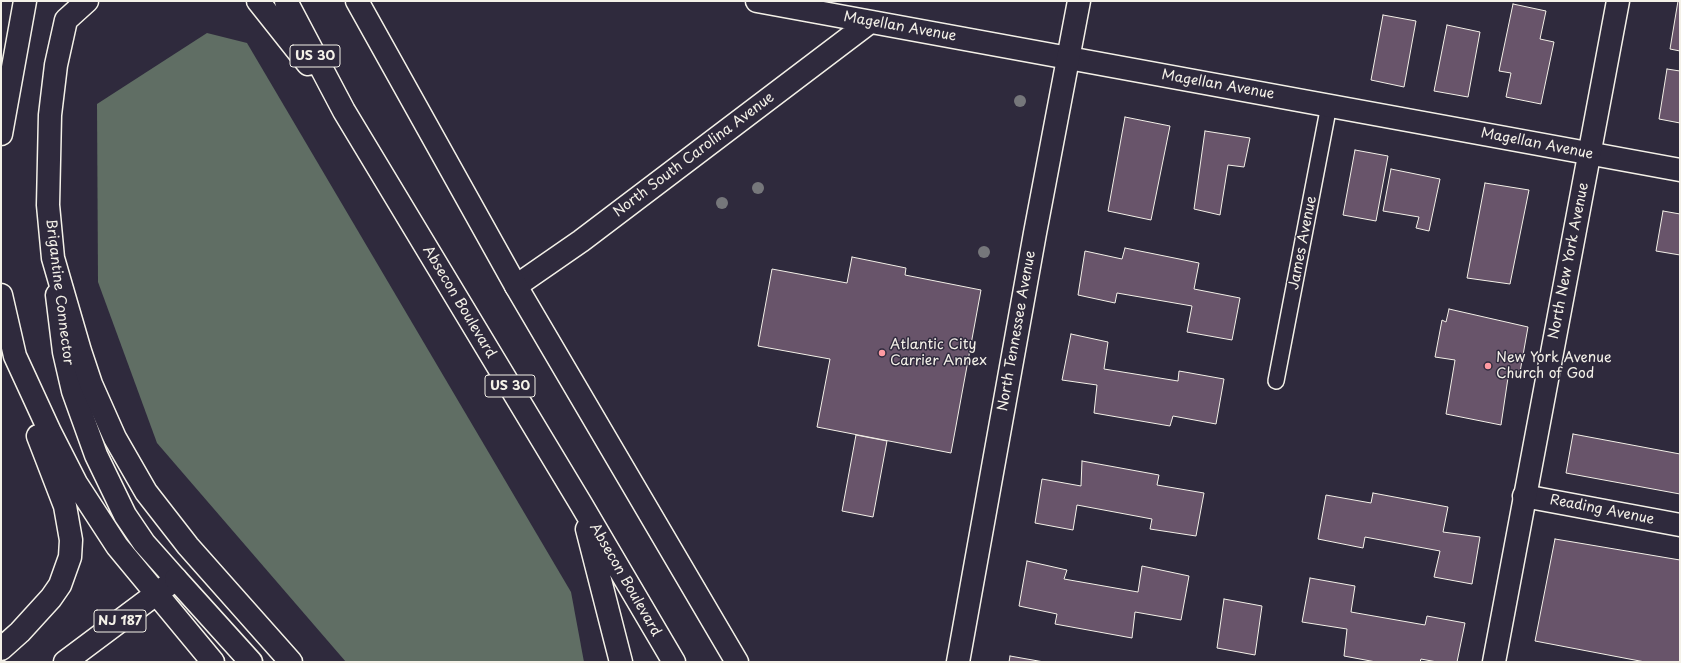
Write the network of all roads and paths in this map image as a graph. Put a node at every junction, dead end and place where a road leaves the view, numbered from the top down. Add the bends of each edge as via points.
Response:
1 (25, 1) edge
2 (86, 1) edge
3 (258, 1) edge
4 (286, 1) edge
5 (357, 1) edge
6 (757, 1) edge
7 (1079, 1) edge
8 (1618, 1) edge
9 (67, 10) edge
10 (870, 22) junction
11 (1069, 58) junction
12 (1329, 106) junction
13 (344, 111) junction
14 (1, 134) edge
15 (1589, 154) junction
16 (1680, 170) edge
17 (53, 258) junction
18 (516, 286) junction
19 (1, 295) edge
20 (15, 356) junction
21 (1276, 381) dead end
22 (1524, 496) junction
23 (581, 504) junction
24 (1680, 525) edge
25 (176, 579) junction
26 (156, 594) junction
27 (1, 649) edge
28 (65, 662) edge
29 (213, 662) edge
30 (251, 662) edge
31 (291, 662) edge
32 (621, 662) edge
33 (674, 662) edge
34 (737, 662) edge
35 (958, 662) edge
36 (1494, 662) edge

1 - 14 main road
2 - 9 main road
3 - 13 main road
4 - 13 main road, Absecon Boulevard / US 30
5 - 18 main road
6 - 10 main road, Magellan Avenue
7 - 11 main road, North Tennessee Avenue
8 - 15 main road, North New York Avenue
9 - 17 main road, Brigantine Connector via 56,65 50,115 48,205
10 - 11 main road, Magellan Avenue
10 - 18 main road, North South Carolina Avenue via 587,236
11 - 12 main road, Magellan Avenue
11 - 35 main road, North Tennessee Avenue
12 - 15 main road, Magellan Avenue
12 - 21 lane, James Avenue
13 - 23 main road, Absecon Boulevard / US 30
15 - 16 main road, Magellan Avenue
15 - 22 main road, North New York Avenue
17 - 25 main road, Brigantine Connector via 64,352 74,391 96,455 125,515 144,543
17 - 31 main road via 91,384 115,438 130,464 167,520
18 - 34 main road
19 - 20 main road
20 - 26 main road via 76,484 117,546
20 - 27 main road via 40,442 65,506 71,551 66,571 51,598
22 - 24 main road, Reading Avenue
22 - 36 main road, North New York Avenue
23 - 32 main road
23 - 33 main road, Absecon Boulevard / US 30
25 - 26 main road, NJ 187
25 - 30 main road, Brigantine Connector
26 - 28 main road, NJ 187
26 - 29 main road

